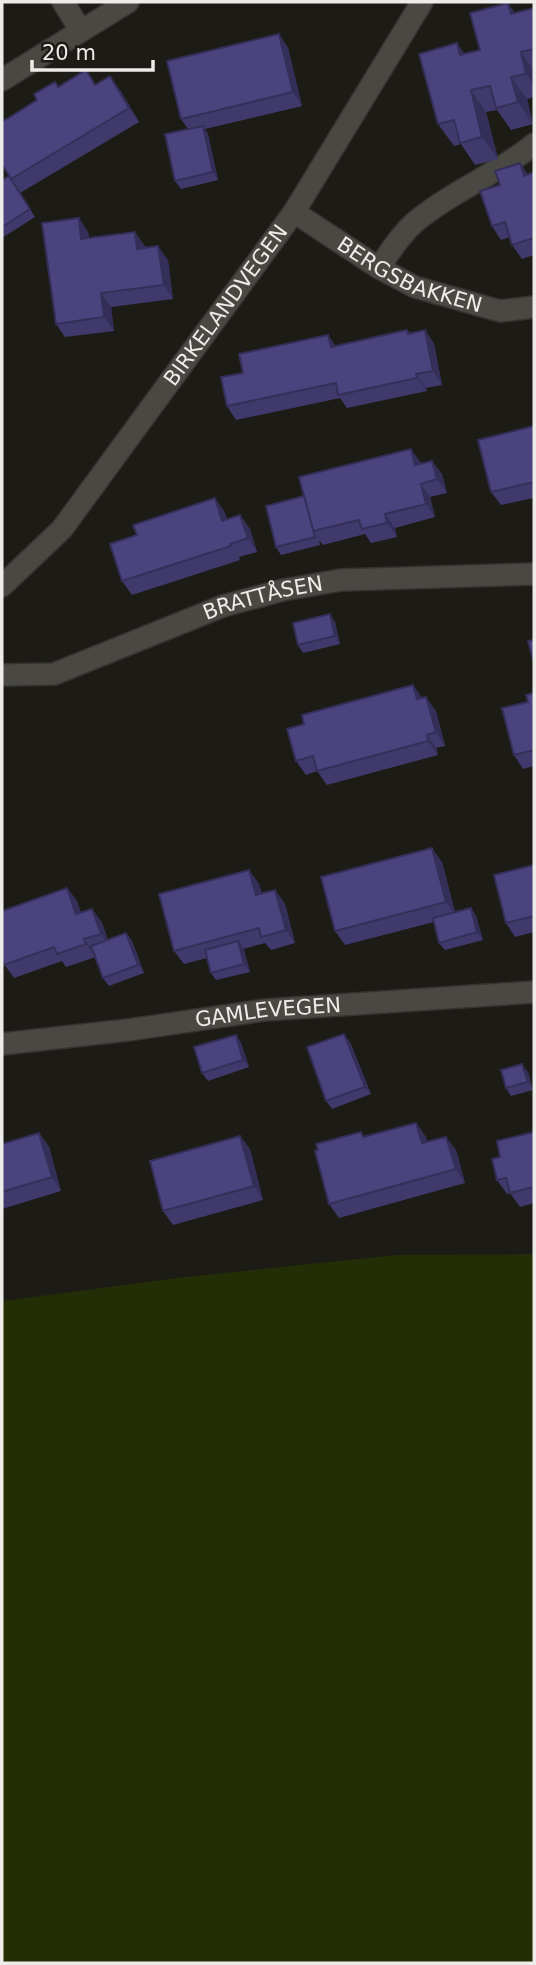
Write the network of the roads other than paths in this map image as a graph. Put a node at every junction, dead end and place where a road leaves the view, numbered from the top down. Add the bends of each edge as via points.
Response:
1 (63, 2) edge
2 (128, 2) edge
3 (422, 2) edge
4 (81, 31) junction
5 (2, 80) edge
6 (534, 144) edge
7 (294, 212) junction
8 (379, 268) junction
9 (534, 307) edge
10 (534, 574) edge
11 (2, 586) edge
12 (2, 675) edge
13 (534, 992) edge
14 (2, 1044) edge

1 - 4 street
2 - 4 street
3 - 7 street, BIRKELANDVEGEN
4 - 5 street
6 - 8 street via 513,162 420,218
7 - 8 street, BERGSBAKKEN
7 - 11 street, BIRKELANDVEGEN via 62,529
8 - 9 street, BERGSBAKKEN via 415,287 500,311
10 - 12 street, BRATTÅSEN via 341,580 283,590 223,606 54,674
13 - 14 street, GAMLEVEGEN via 265,1010

